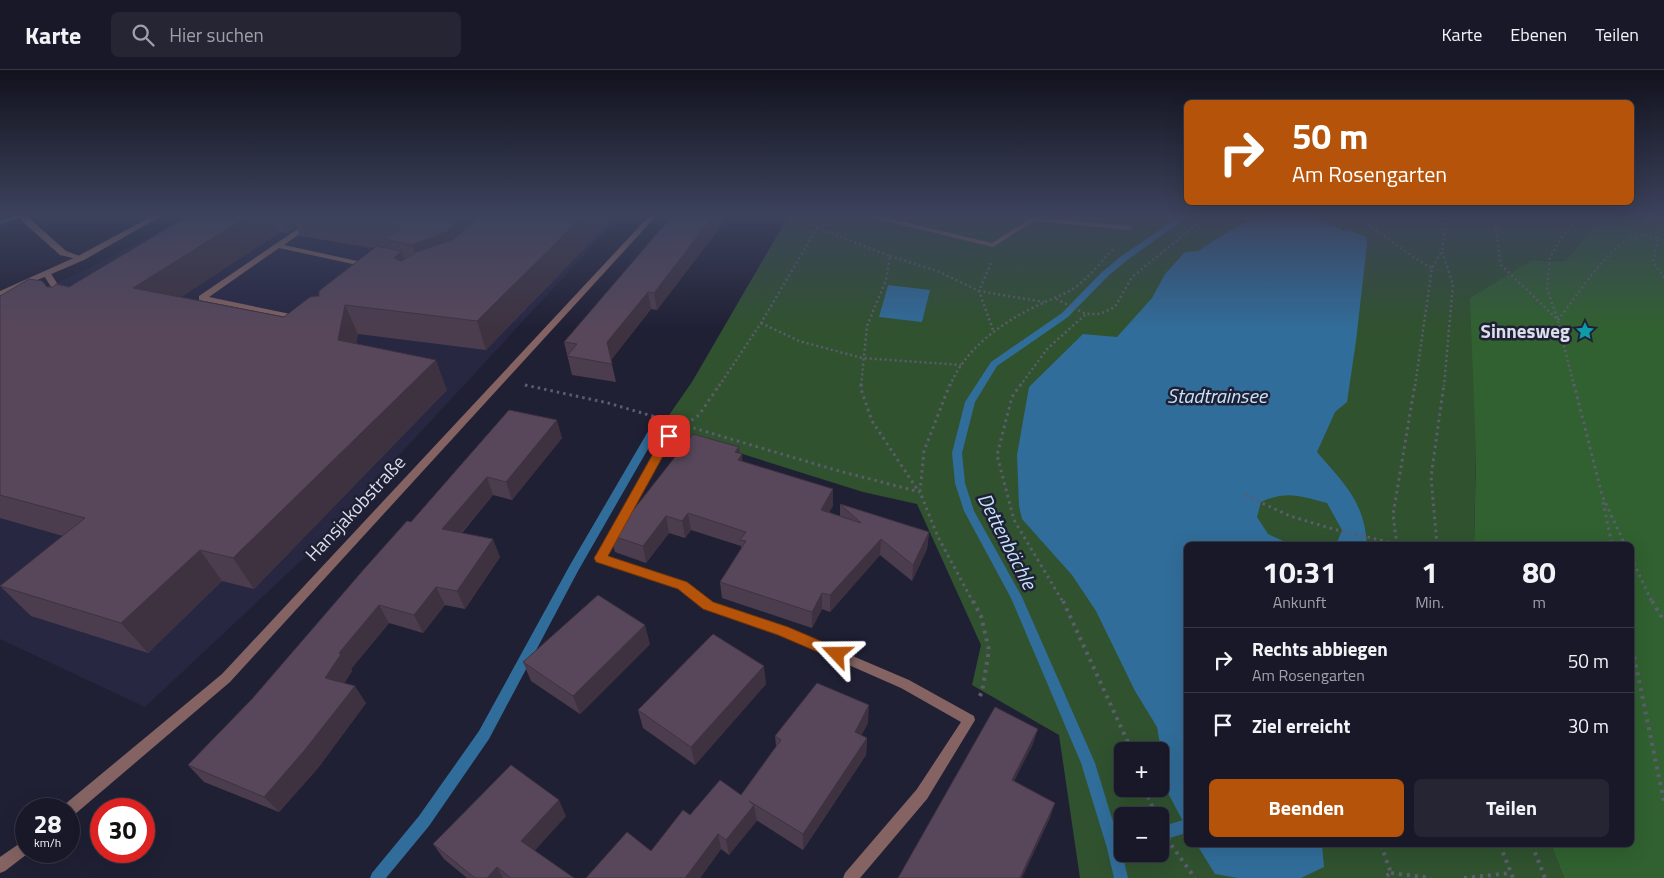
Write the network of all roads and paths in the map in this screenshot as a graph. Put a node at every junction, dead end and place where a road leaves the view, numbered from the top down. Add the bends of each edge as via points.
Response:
1 (63, 253) edge
2 (90, 253) edge
3 (268, 253) edge
4 (309, 253) edge
5 (620, 253) edge
6 (802, 253) edge
7 (881, 253) edge
8 (992, 253) edge
9 (1109, 253) edge
10 (1162, 253) edge
11 (1406, 253) edge
12 (1441, 253) edge
13 (1443, 253) edge
14 (1499, 253) edge
15 (1553, 253) edge
16 (1616, 253) edge
17 (1655, 253) edge
18 (890, 256) junction
19 (80, 258) junction
20 (374, 267) edge
21 (1432, 268) junction
22 (47, 274) junction
23 (1664, 278) edge
24 (979, 291) junction
25 (0, 294) edge
26 (1056, 299) junction
27 (1044, 302) junction
28 (65, 304) edge
29 (1086, 314) junction
30 (308, 320) edge
31 (1558, 321) junction
32 (761, 323) junction
33 (993, 330) junction
34 (862, 358) junction
35 (961, 365) junction
36 (498, 382) junction
37 (665, 420) dead end
38 (669, 436) dead end
39 (920, 492) junction
40 (1245, 495) dead end
41 (1602, 495) junction
42 (1388, 542) edge
43 (1397, 542) edge
44 (1437, 542) edge
45 (1611, 542) edge
46 (1624, 542) edge
47 (1634, 564) edge
48 (1664, 621) edge
49 (1634, 656) edge
50 (969, 720) junction
51 (1128, 742) edge
52 (80, 801) edge
53 (1664, 802) edge
54 (1169, 840) edge
55 (1382, 847) edge
56 (1501, 847) edge
57 (1533, 847) edge
58 (15, 854) edge
59 (0, 866) edge
60 (1391, 873) junction
61 (1512, 876) edge
62 (850, 878) edge
63 (1195, 878) edge
64 (1383, 878) edge
65 (1431, 878) edge
66 (1464, 878) edge
67 (1545, 878) edge

1 - 19 street
2 - 19 street
3 - 30 street via 202,298
4 - 20 street
5 - 36 street, Hansjakobstraße
6 - 32 path
7 - 18 path
8 - 24 path via 990,269
9 - 26 path via 1077,286
10 - 29 path via 1132,277 1115,307 1100,314
11 - 21 path via 1415,261
12 - 21 path
13 - 44 path via 1453,284 1444,386 1431,477
14 - 31 path via 1501,265
15 - 31 path via 1547,288
16 - 31 path
17 - 23 path via 1653,262
18 - 24 path via 937,271
18 - 34 path via 886,280 867,326
19 - 22 street
21 - 43 path via 1393,515
22 - 25 street
22 - 28 street
24 - 27 path
24 - 33 path
26 - 27 path
26 - 29 path
27 - 33 path
29 - 51 path via 1047,349 1012,397 998,455 1014,520 1067,608
31 - 41 path
32 - 34 path via 799,340
32 - 39 path via 699,415 684,426
33 - 35 path
34 - 35 path
34 - 39 path via 861,388 872,421
35 - 39 path via 924,451
36 - 37 path via 608,403
36 - 52 street, Hansjakobstraße via 226,678
38 - 50 street via 600,558 683,586 708,605 783,631 872,669
39 - 50 path via 938,537 981,616 990,650 982,692
40 - 42 path via 1290,516 1333,530
41 - 45 path
41 - 46 path
47 - 48 path
49 - 53 path
50 - 62 street via 922,794
54 - 63 path
55 - 60 path
56 - 61 path
57 - 67 path
58 - 59 street
60 - 64 path
60 - 65 path
61 - 66 path

